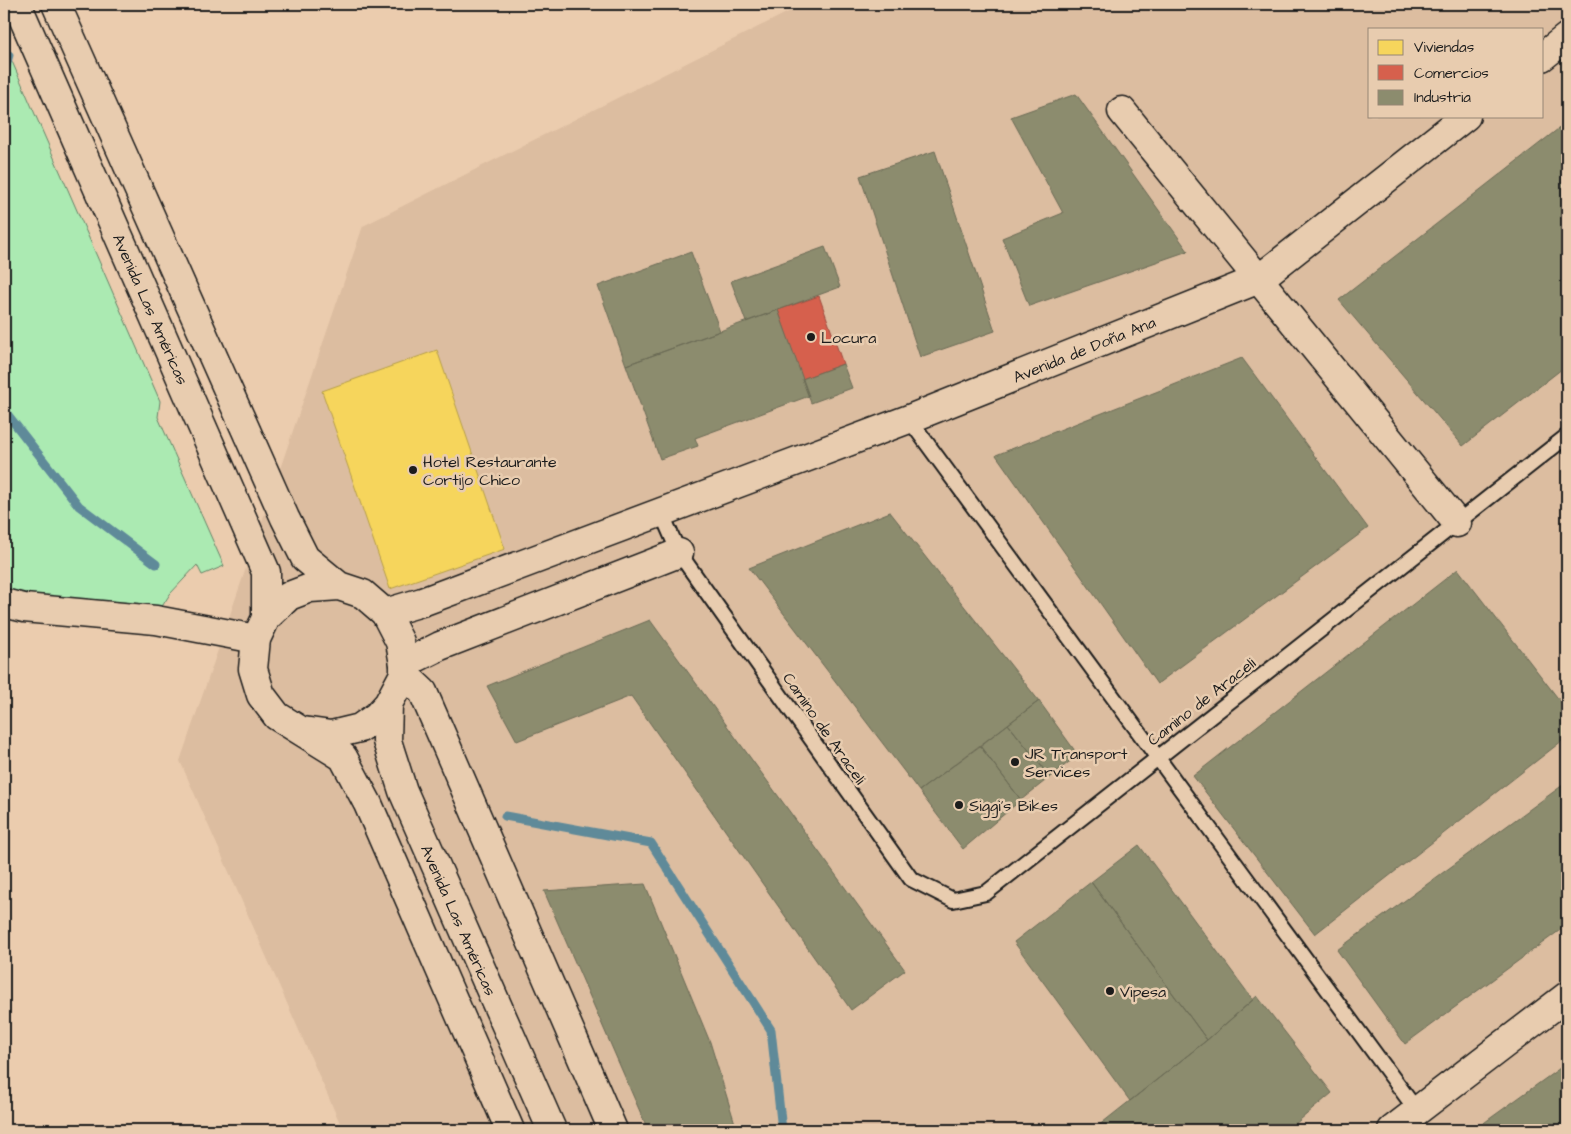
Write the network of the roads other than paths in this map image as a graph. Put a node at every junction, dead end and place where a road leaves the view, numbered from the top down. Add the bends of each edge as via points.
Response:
1 (17, 4) edge
2 (56, 4) edge
3 (1567, 38) edge
4 (1544, 55) edge
5 (1122, 112) dead end
6 (1463, 118) edge
7 (1259, 278) junction
8 (909, 419) junction
9 (1567, 436) edge
10 (661, 512) junction
11 (1457, 522) junction
12 (679, 553) junction
13 (338, 586) junction
14 (4, 603) edge
15 (385, 613) junction
16 (261, 629) junction
17 (404, 669) junction
18 (388, 704) junction
19 (303, 731) junction
20 (1158, 758) junction
21 (1567, 996) edge
22 (1417, 1111) junction
23 (510, 1130) edge
24 (552, 1130) edge
25 (613, 1130) edge
26 (1392, 1130) edge

1 - 16 street, Avenida Las Américas via 266,572
2 - 13 street via 285,518 305,558
3 - 4 street
5 - 7 street
6 - 7 street, Avenida de Doña Ana
7 - 8 street, Avenida de Doña Ana
7 - 11 street
8 - 10 street, Avenida de Doña Ana
8 - 20 lane
9 - 11 lane, Camino de Araceli
10 - 12 lane, Camino de Araceli
10 - 15 street, Avenida de Doña Ana
11 - 20 lane, Camino de Araceli
12 - 17 street via 440,646
12 - 20 lane, Camino de Araceli via 911,880 953,900 986,892
13 - 15 street via 363,594
13 - 16 street via 310,588 289,596
14 - 16 street via 24,608
15 - 17 street via 400,642
16 - 19 street via 253,669 261,695 277,716
17 - 18 street
17 - 25 street via 423,692
18 - 19 street via 378,716 360,728 331,736
18 - 24 street, Avenida Las Américas via 387,741 403,791
19 - 23 street via 343,757 368,804
20 - 22 lane
21 - 22 street
22 - 26 street

